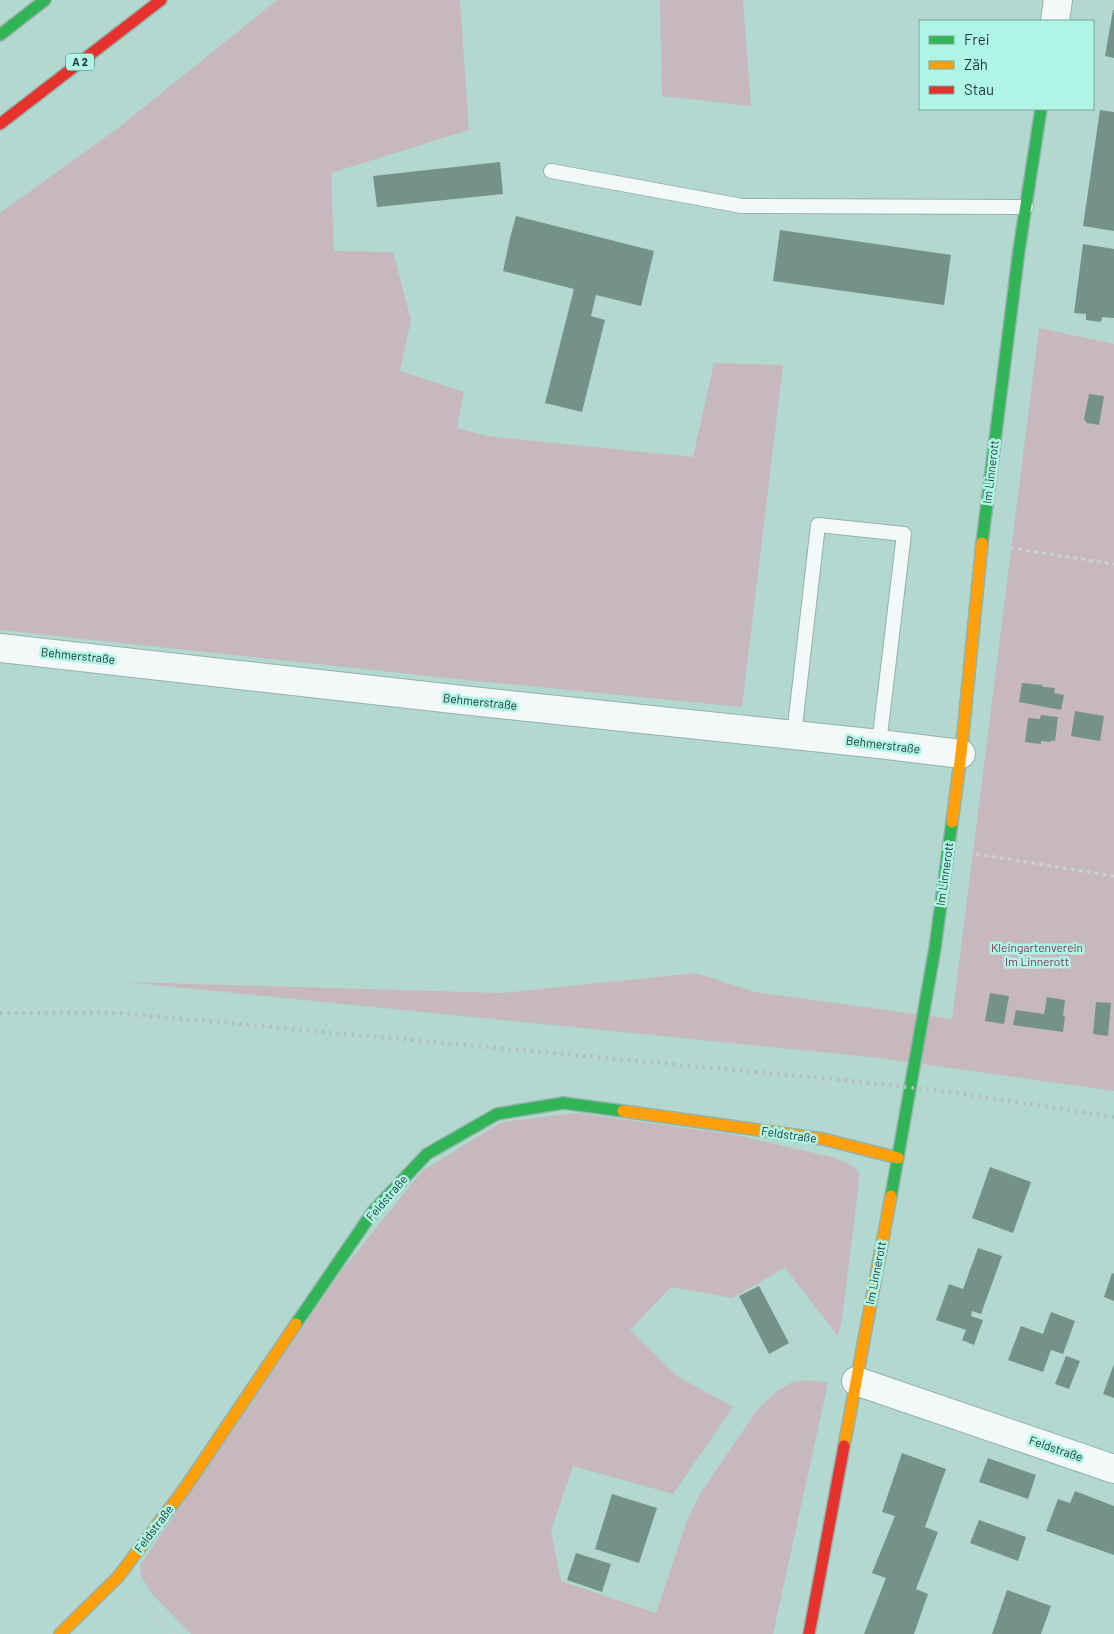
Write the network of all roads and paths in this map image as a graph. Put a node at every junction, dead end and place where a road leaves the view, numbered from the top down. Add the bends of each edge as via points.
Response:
1 (45, 0) edge
2 (161, 0) edge
3 (1058, 0) edge
4 (1055, 20) edge
5 (0, 35) edge
6 (1041, 110) edge
7 (0, 124) edge
8 (551, 171) dead end
9 (1026, 207) junction
10 (982, 544) junction
11 (1114, 564) edge
12 (0, 648) edge
13 (794, 735) junction
14 (879, 744) junction
15 (960, 754) junction
16 (949, 849) junction
17 (1114, 876) edge
18 (898, 1158) junction
19 (856, 1381) junction
20 (1114, 1469) edge
21 (118, 1577) junction
22 (60, 1634) edge
23 (175, 1634) edge
24 (809, 1634) edge

1 - 5 main road
2 - 7 main road, A 2
3 - 4 street
6 - 9 main road, Im Linnerott
8 - 9 lane via 742,206
9 - 10 main road, Im Linnerott
10 - 11 path
10 - 15 main road, Im Linnerott
12 - 13 street, Behmerstraße
13 - 14 street, Behmerstraße
13 - 14 lane via 818,524 904,534
14 - 15 street, Behmerstraße
15 - 16 main road, Im Linnerott
16 - 17 path
16 - 18 main road, Im Linnerott
18 - 19 main road, Im Linnerott
18 - 21 main road, Feldstraße via 823,1139 563,1103 496,1114 427,1154 374,1210 185,1488
19 - 20 street, Feldstraße
19 - 24 main road, Im Linnerott
21 - 22 main road, Feldstraße
21 - 23 path

